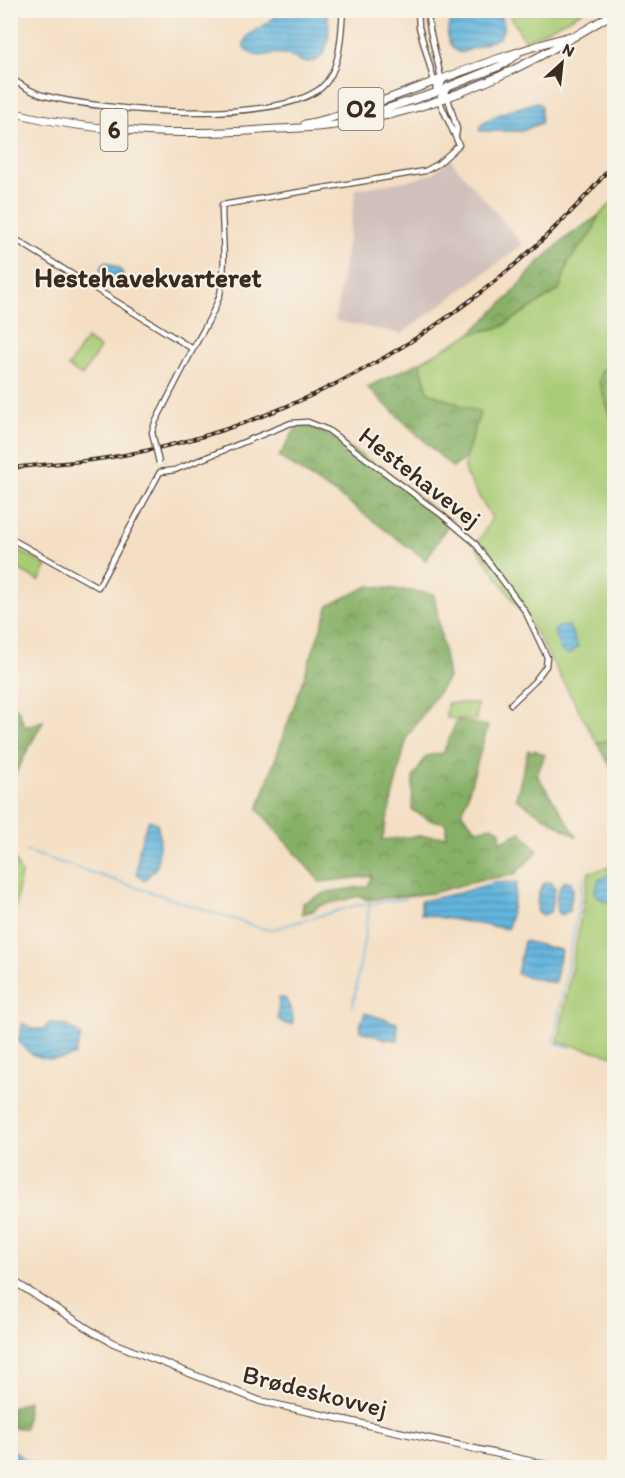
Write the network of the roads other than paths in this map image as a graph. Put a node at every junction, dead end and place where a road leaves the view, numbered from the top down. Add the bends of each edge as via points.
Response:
1 (343, 10) edge
2 (418, 10) edge
3 (428, 10) edge
4 (615, 13) edge
5 (577, 34) junction
6 (524, 50) junction
7 (10, 77) edge
8 (438, 81) junction
9 (443, 93) junction
10 (440, 100) junction
11 (10, 112) edge
12 (364, 120) junction
13 (279, 129) junction
14 (456, 136) junction
15 (10, 236) edge
16 (193, 349) junction
17 (160, 472) junction
18 (15, 542) dead end
19 (511, 704) dead end
20 (10, 1280) edge
21 (561, 1467) edge

1 - 7 street via 332,73 322,87 292,102 242,110 176,112 98,106 41,94
2 - 8 street via 418,27
3 - 8 street
4 - 5 main road
5 - 6 main road, O2
5 - 9 main road via 539,56
6 - 8 main road, O2
6 - 9 main road
8 - 9 main road
8 - 13 main road, O2 via 333,118
9 - 10 main road
9 - 12 main road via 382,110
9 - 14 street
10 - 12 main road, 6
10 - 14 street
11 - 13 main road, 6 via 72,126 135,132
12 - 13 main road, 6
14 - 16 street via 459,145 425,171 222,205 220,295
15 - 16 street
16 - 17 street, bridge via 152,432
17 - 18 street via 98,587
17 - 19 street, Hestehavevej via 175,470 291,423 308,422 328,430 474,542 525,610 547,657 546,666
20 - 21 street, Brødeskovvej via 113,1343 261,1401

